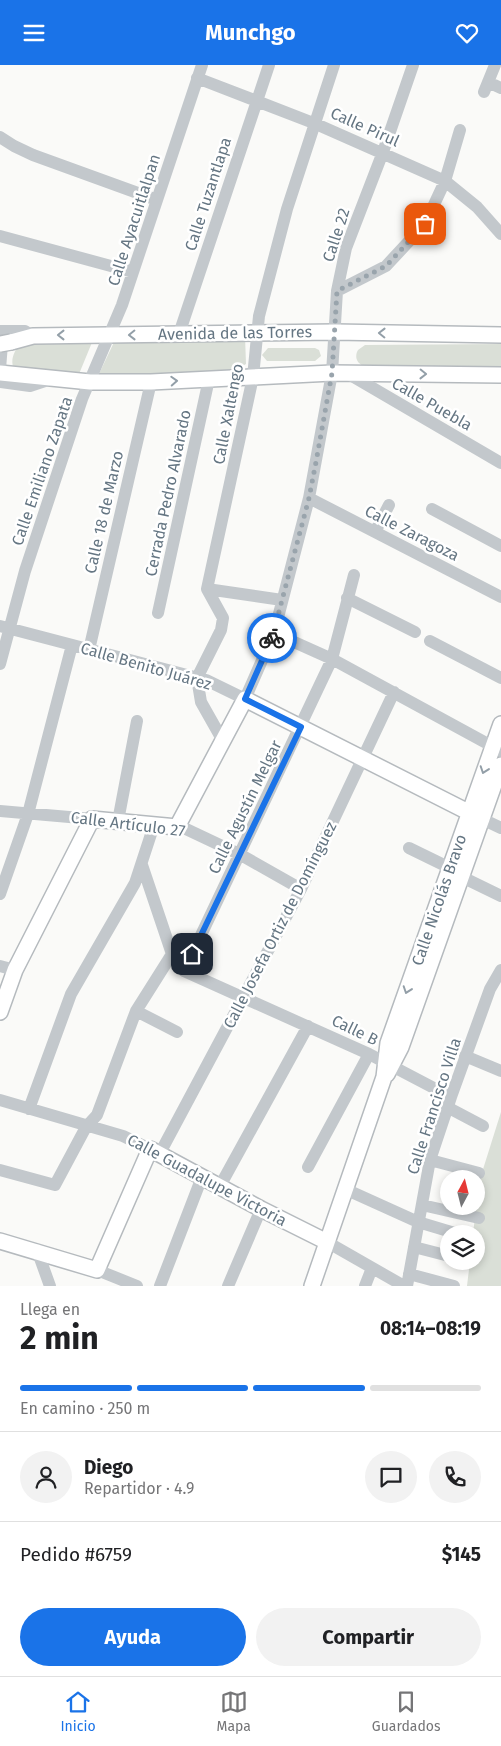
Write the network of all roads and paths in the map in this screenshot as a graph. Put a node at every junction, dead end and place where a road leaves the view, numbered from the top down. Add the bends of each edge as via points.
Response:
1 (202, 65) edge
2 (269, 65) edge
3 (334, 65) edge
4 (413, 65) edge
5 (495, 65) edge
6 (197, 78) junction
7 (501, 88) edge
8 (257, 100) junction
9 (316, 124) junction
10 (460, 130) dead end
11 (0, 137) edge
12 (384, 153) junction
13 (445, 181) junction
14 (157, 200) junction
15 (501, 234) edge
16 (0, 236) edge
17 (133, 272) junction
18 (337, 291) junction
19 (335, 332) junction
20 (258, 333) junction
21 (179, 334) junction
22 (110, 335) junction
23 (501, 335) edge
24 (4, 337) edge
25 (0, 371) edge
26 (339, 373) junction
27 (501, 375) edge
28 (253, 377) junction
29 (52, 379) junction
30 (209, 379) junction
31 (0, 382) edge
32 (90, 382) junction
33 (151, 382) junction
34 (501, 463) edge
35 (309, 498) junction
36 (389, 505) dead end
37 (432, 509) dead end
38 (375, 532) junction
39 (501, 546) edge
40 (354, 575) dead end
41 (208, 589) junction
42 (501, 597) edge
43 (347, 598) junction
44 (282, 600) junction
45 (158, 613) dead end
46 (5, 628) edge
47 (415, 632) dead end
48 (274, 633) junction
49 (430, 641) dead end
50 (72, 645) junction
51 (89, 650) junction
52 (332, 659) junction
53 (0, 664) edge
54 (501, 677) edge
55 (197, 678) junction
56 (394, 691) junction
57 (245, 699) junction
58 (137, 721) dead end
59 (501, 724) edge
60 (301, 727) junction
61 (222, 741) junction
62 (497, 749) edge
63 (363, 757) junction
64 (501, 765) edge
65 (0, 811) edge
66 (28, 814) junction
67 (476, 815) junction
68 (92, 819) junction
69 (118, 821) junction
70 (154, 825) junction
71 (177, 827) junction
72 (501, 828) edge
73 (409, 848) dead end
74 (240, 855) junction
75 (142, 865) junction
76 (456, 873) junction
77 (302, 889) junction
78 (0, 894) edge
79 (501, 896) edge
80 (172, 954) junction
81 (7, 968) edge
82 (501, 970) edge
83 (184, 971) junction
84 (496, 992) edge
85 (243, 998) junction
86 (136, 1011) junction
87 (0, 1012) edge
88 (308, 1026) junction
89 (177, 1032) dead end
90 (369, 1054) junction
91 (465, 1056) junction
92 (387, 1068) junction
93 (501, 1071) edge
94 (0, 1099) edge
95 (449, 1102) junction
96 (30, 1109) junction
97 (86, 1127) junction
98 (483, 1127) dead end
99 (155, 1152) junction
100 (430, 1160) junction
101 (308, 1167) dead end
102 (0, 1170) edge
103 (468, 1170) edge
104 (202, 1177) junction
105 (220, 1186) junction
106 (345, 1189) junction
107 (422, 1205) junction
108 (261, 1209) junction
109 (479, 1218) dead end
110 (418, 1221) junction
111 (440, 1228) edge
112 (0, 1241) edge
113 (327, 1242) junction
114 (414, 1247) junction
115 (37, 1250) junction
116 (440, 1254) edge
117 (372, 1268) junction
118 (97, 1270) junction
119 (407, 1282) edge
120 (50, 1286) edge
121 (135, 1286) edge
122 (160, 1286) edge
123 (228, 1286) edge
124 (312, 1286) edge
125 (365, 1286) edge
126 (454, 1286) edge

1 - 6 street, Calle Ayacuitlalpan
2 - 8 street, Calle Tuzantlapa
3 - 9 street, Calle Xaltengo
4 - 12 street, Calle 22
5 - 7 street via 486,87
6 - 8 street, Calle Pirul
6 - 14 street, Calle Ayacuitlalpan
8 - 9 street, Calle Pirul
8 - 21 street, Calle Tuzantlapa
9 - 12 street, Calle Pirul
9 - 20 street, Calle Xaltengo via 287,209 259,316
10 - 13 street
11 - 14 street via 14,147
12 - 13 street, Calle Pirul
12 - 18 street, Calle 22 via 346,248
13 - 15 street, Calle Pirul via 477,207
13 - 18 street via 425,224 386,266
14 - 17 street, Calle Ayacuitlalpan
16 - 17 street
17 - 22 street, Calle Ayacuitlalpan
18 - 19 street, Calle 22
19 - 20 main road, Avenida de las Torres
23 -> 19 main road, Avenida de las Torres
19 - 26 street, Calle 22
20 - 21 main road, Avenida de las Torres
20 - 28 street, Calle Xaltengo
21 -> 22 main road, Avenida de las Torres
22 -> 24 main road, Avenida de las Torres
22 - 32 street, Calle Ayacuitlalpan
24 - 25 street
25 - 29 main road
26 -> 27 main road
26 - 28 main road
26 - 34 street, Calle Puebla
26 - 35 street, Calle 22
28 - 30 main road
28 - 41 street, Calle Xaltengo
29 - 31 street via 30,386
29 - 32 main road
33 -> 30 main road
30 - 45 street, Cerrada Pedro Alvarado
32 - 33 main road
32 - 46 street, Calle Emiliano Zapata
33 - 51 street, Calle 18 de Marzo
35 - 38 street, Calle Zaragoza
35 - 44 street, Calle 22
36 - 38 street
37 - 39 street
38 - 42 street, Calle Zaragoza
40 - 43 street, Calle Agustín Melgar
41 - 44 street
41 - 55 street via 223,618 221,630
43 - 47 street
43 - 52 street, Calle Agustín Melgar
44 - 48 street, Calle 22
46 - 50 street, Calle Benito Juárez
46 - 53 street, Calle Emiliano Zapata
48 - 52 street
48 - 57 street, Calle 22
49 - 54 street
50 - 51 street, Calle Benito Juárez
50 - 66 street
51 - 55 street, Calle Benito Juárez
52 - 56 street
52 - 60 street, Calle Agustín Melgar
55 - 57 street, Calle Benito Juárez
55 - 61 street via 201,701
56 - 62 street
56 - 63 street, Calle Josefa Ortiz de Domínguez
57 - 60 main road, Calle Benito Juárez
57 - 61 main road
58 - 69 street
59 - 62 main road, Calle Nicolás Bravo
60 - 63 main road, Calle Benito Juárez
60 - 74 street, Calle Agustín Melgar
61 - 71 main road
62 -> 67 main road, Calle Nicolás Bravo
63 - 67 main road, Calle Benito Juárez
63 - 77 street, Calle Josefa Ortiz de Domínguez
64 - 67 main road, Calle Nicolás Bravo
65 - 66 street, Calle Artículo 27
66 - 68 street, Calle Artículo 27
66 - 78 street
67 - 72 street, Calle Benito Juárez
67 - 76 main road, Calle Nicolás Bravo
68 - 69 main road, Calle Artículo 27
68 - 81 main road
69 - 70 main road, Calle Artículo 27
70 - 71 main road, Calle Artículo 27
70 - 75 street
71 - 74 street, Calle Artículo 27
73 - 76 street
74 - 77 street, Calle Artículo 27
74 - 83 street, Calle Agustín Melgar
75 - 80 street
75 - 96 street via 71,994
76 - 79 street
76 - 92 main road, Calle Nicolás Bravo via 388,1043
77 - 85 street, Calle Josefa Ortiz de Domínguez
80 - 83 street
80 - 86 street
81 - 87 main road
82 - 84 street, Calle Francisco Villa
83 - 85 street, Calle B
84 - 91 street, Calle Francisco Villa
85 - 88 street, Calle B
85 - 99 street, Calle Josefa Ortiz de Domínguez
86 - 89 street
86 - 97 street via 101,1107
88 - 90 street, Calle B
88 - 105 street
90 - 92 street, Calle B
90 - 101 street
91 - 93 street
91 - 95 street, Calle Francisco Villa
92 - 95 street, Calle B
92 - 106 main road, Calle Nicolás Bravo
94 - 96 street, Calle Guadalupe Victoria
95 - 98 street, Calle B
95 - 100 street, Calle Francisco Villa
96 - 97 street, Calle Guadalupe Victoria
97 - 99 street, Calle Guadalupe Victoria via 123,1136
97 - 102 street via 55,1185
99 - 104 main road, Calle Guadalupe Victoria
99 - 118 main road, Calle Josefa Ortiz de Domínguez
100 - 103 street
100 - 107 street, Calle Francisco Villa
104 - 105 main road, Calle Guadalupe Victoria
104 - 122 street
105 - 108 main road, Calle Guadalupe Victoria
106 - 110 street
106 - 113 main road, Calle Nicolás Bravo
107 - 109 street
107 - 110 street, Calle Francisco Villa
108 - 113 main road, Calle Guadalupe Victoria
108 - 123 street
110 - 111 street
110 - 114 street, Calle Francisco Villa
112 - 115 main road
113 - 117 street, Calle Guadalupe Victoria
113 - 124 main road, Calle Nicolás Bravo
114 - 116 street
114 - 119 street, Calle Francisco Villa
115 - 118 main road
115 - 120 street
117 - 119 street, Calle Guadalupe Victoria
117 - 125 street
118 - 121 street
119 - 126 street, Calle Guadalupe Victoria

